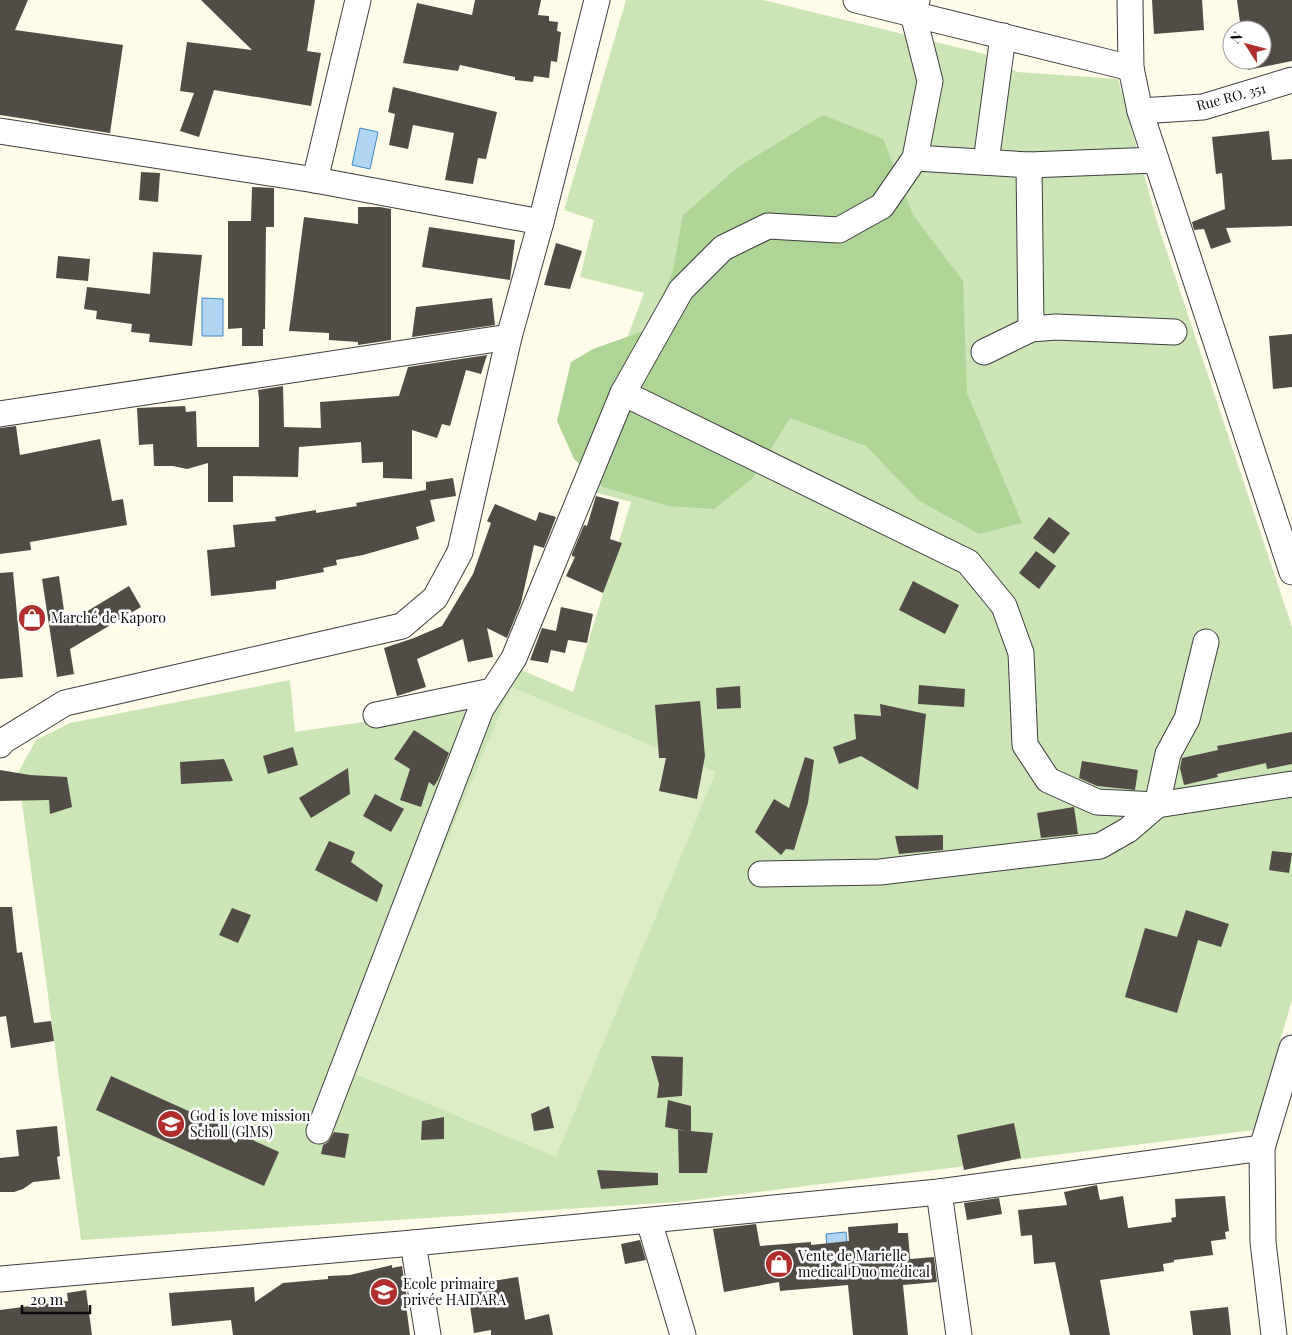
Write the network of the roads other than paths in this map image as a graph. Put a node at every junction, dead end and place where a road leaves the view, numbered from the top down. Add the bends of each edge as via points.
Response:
1 (358, 0) edge
2 (598, 0) edge
3 (856, 0) edge
4 (1130, 0) edge
5 (915, 7) edge
6 (1003, 36) junction
7 (1131, 68) junction
8 (1292, 80) edge
9 (1140, 111) junction
10 (0, 131) edge
11 (915, 158) junction
12 (1156, 160) junction
13 (986, 162) junction
14 (1029, 165) junction
15 (315, 180) junction
16 (541, 222) junction
17 (1031, 329) junction
18 (1174, 332) dead end
19 (509, 336) junction
20 (984, 352) dead end
21 (624, 393) junction
22 (0, 414) edge
23 (1292, 572) edge
24 (1206, 642) dead end
25 (492, 691) junction
26 (376, 716) dead end
27 (1, 736) edge
28 (1292, 784) edge
29 (1157, 805) junction
30 (762, 874) dead end
31 (1292, 1048) edge
32 (319, 1132) dead end
33 (1262, 1148) junction
34 (939, 1192) junction
35 (650, 1221) junction
36 (413, 1243) junction
37 (0, 1279) edge
38 (428, 1335) edge
39 (683, 1335) edge
40 (959, 1335) edge
41 (1274, 1335) edge

1 - 15 street
2 - 16 street
3 - 5 street
4 - 7 street
5 - 6 street
5 - 11 street via 930,81
6 - 7 street
6 - 13 street
7 - 9 street
8 - 9 street, Rue RO. 351 via 1203,107
9 - 12 street
10 - 15 street
11 - 13 street
11 - 21 street via 882,206 839,230 768,226 723,248 681,290
12 - 14 street
12 - 23 street
13 - 14 street
14 - 17 street
15 - 16 street
16 - 19 street
17 - 18 street via 1056,327
17 - 20 street
19 - 22 street
19 - 27 street via 460,552 435,598 402,626 65,703
21 - 25 street via 514,658
21 - 29 street via 968,562 1004,606 1021,653 1025,745 1048,780 1097,802
24 - 29 street via 1186,719 1168,754
25 - 26 street
25 - 32 street via 481,709
28 - 29 street
29 - 30 street via 1128,830 1100,846 880,872
31 - 33 street
33 - 34 street
33 - 41 street via 1263,1242
34 - 35 street
34 - 40 street
35 - 36 street
35 - 39 street
36 - 37 street
36 - 38 street

